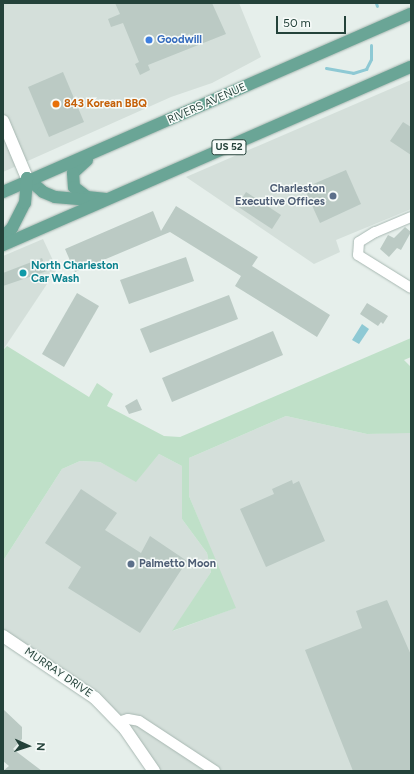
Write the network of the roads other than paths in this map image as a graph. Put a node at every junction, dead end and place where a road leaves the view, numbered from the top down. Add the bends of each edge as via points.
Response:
1 (411, 14) edge
2 (411, 67) edge
3 (3, 121) edge
4 (101, 150) junction
5 (27, 178) junction
6 (3, 192) edge
7 (108, 199) junction
8 (411, 217) edge
9 (3, 237) edge
10 (3, 245) edge
11 (411, 288) edge
12 (3, 636) edge
13 (118, 722) junction
14 (154, 771) edge
15 (215, 771) edge

1 - 4 main road, RIVERS AVENUE
2 - 7 main road, US 52
3 - 5 street
4 - 5 main road, RIVERS AVENUE
4 - 7 main road via 77,166 73,180 78,192 88,197
5 - 6 main road, RIVERS AVENUE
5 - 7 main road via 43,192 55,197 81,200
5 - 9 main road via 25,203 12,228
7 - 10 main road, US 52
8 - 11 street via 375,232 360,242 358,255
12 - 13 street, MURRAY DRIVE via 85,690
13 - 14 street, MURRAY DRIVE
13 - 15 street via 128,719 138,721

